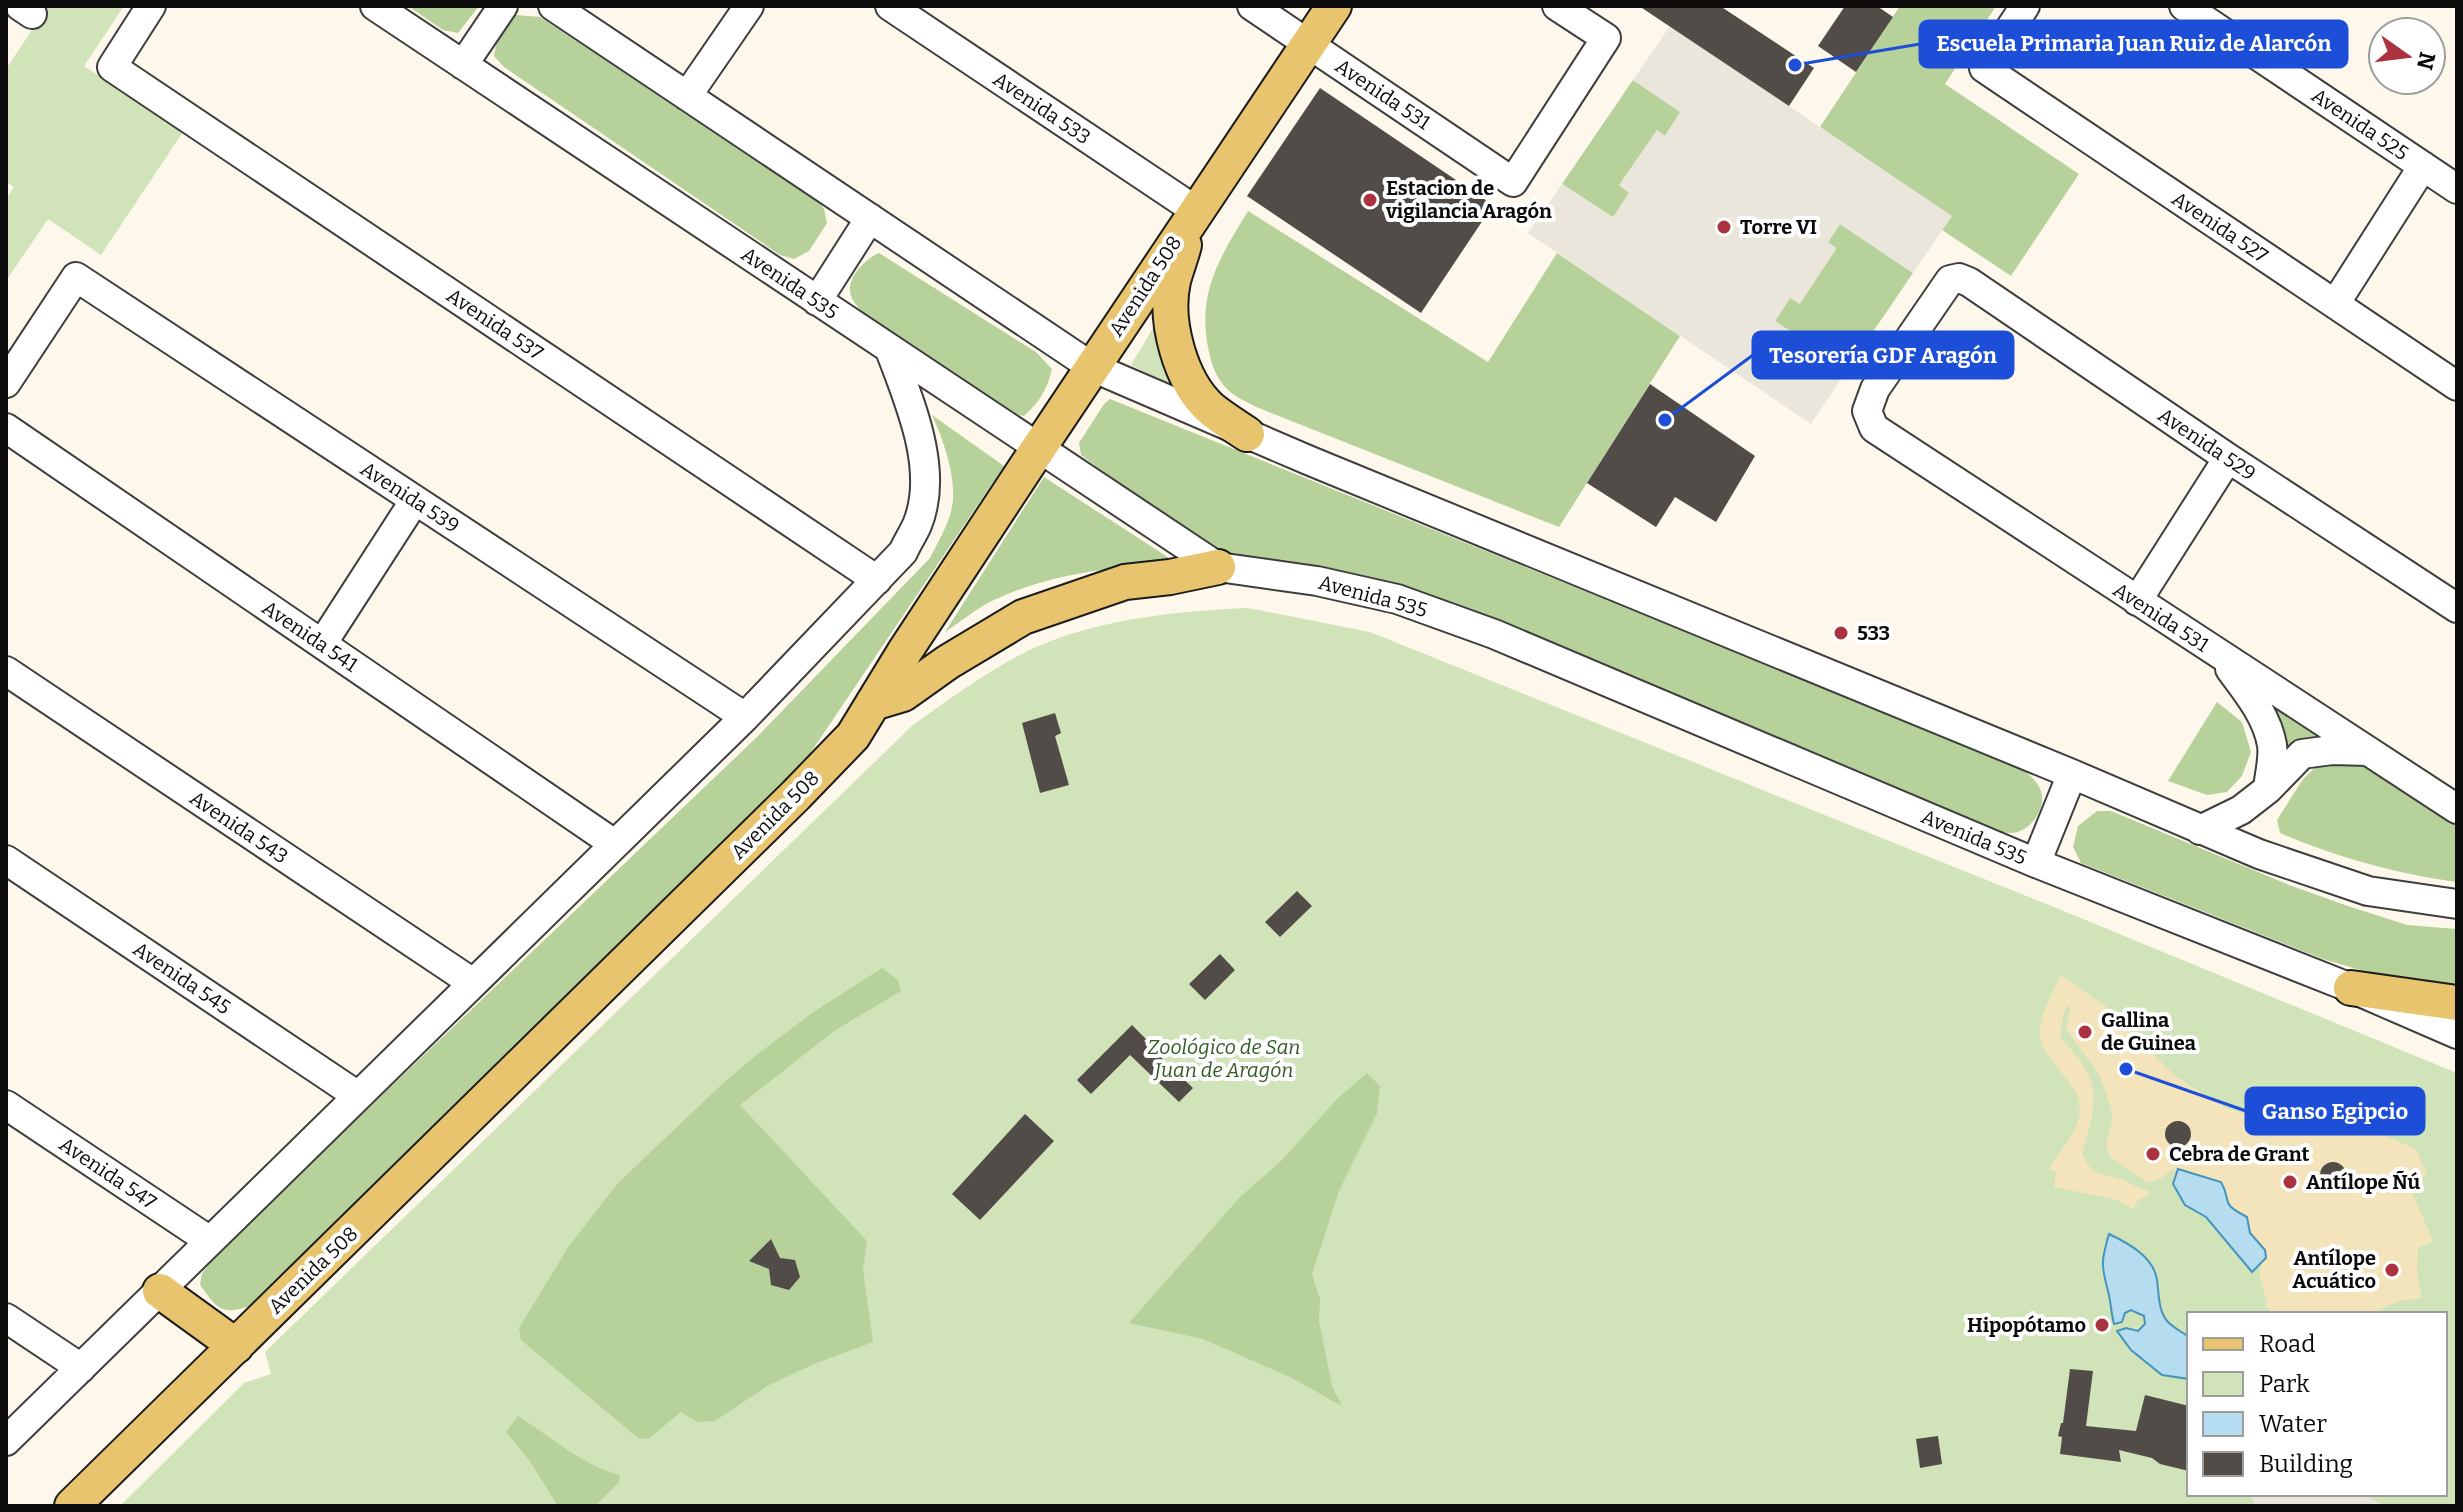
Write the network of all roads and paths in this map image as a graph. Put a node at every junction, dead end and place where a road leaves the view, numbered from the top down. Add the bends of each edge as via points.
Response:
1 (151, 6) edge
2 (375, 6) edge
3 (503, 6) edge
4 (553, 6) edge
5 (749, 6) edge
6 (890, 6) edge
7 (1252, 6) edge
8 (1334, 6) edge
9 (1557, 6) edge
10 (2025, 6) edge
11 (2184, 6) edge
12 (1308, 44) junction
13 (463, 65) junction
14 (687, 96) junction
15 (2423, 166) junction
16 (2457, 189) edge
17 (1195, 210) junction
18 (870, 218) junction
19 (817, 301) junction
20 (2335, 304) junction
21 (890, 350) junction
22 (1092, 367) junction
23 (6, 383) edge
24 (2457, 386) edge
25 (1869, 421) joint
26 (6, 428) edge
27 (1247, 434) junction
28 (1038, 449) junction
29 (2228, 458) junction
30 (415, 500) junction
31 (1218, 567) junction
32 (877, 580) junction
33 (2137, 601) junction
34 (2457, 608) edge
35 (322, 644) junction
36 (2220, 655) junction
37 (6, 671) edge
38 (873, 703) junction
39 (745, 717) junction
40 (2368, 751) junction
41 (2072, 774) junction
42 (2268, 789) junction
43 (2457, 809) edge
44 (2200, 830) junction
45 (613, 843) junction
46 (6, 860) edge
47 (2036, 863) junction
48 (2457, 904) edge
49 (473, 983) junction
50 (2351, 988) junction
51 (2457, 1003) edge
52 (2457, 1034) edge
53 (358, 1096) junction
54 (6, 1105) edge
55 (210, 1241) junction
56 (160, 1291) junction
57 (6, 1318) edge
58 (236, 1346) junction
59 (81, 1368) junction
60 (6, 1441) edge
61 (72, 1506) edge

1 - 32 street, Avenida 537 via 112,67
2 - 13 street, Avenida 535
3 - 13 street
4 - 14 street
5 - 14 street
6 - 17 street, Avenida 533
7 - 12 street, Avenida 531
8 - 12 main road, Avenida 508
9 - 12 street, Avenida 531 via 1606,38 1513,182
10 - 20 street, Avenida 527 via 1984,68
11 - 15 street, Avenida 525
12 - 17 main road, Avenida 508
13 - 19 street, Avenida 535
14 - 18 street
15 - 16 street, Avenida 525
15 - 20 street
17 - 22 main road, Avenida 508
17 - 27 main road via 1172,283 1177,349 1191,383 1210,408
18 - 19 street
18 - 22 street
19 - 21 street, Avenida 535
20 - 24 street, Avenida 527
21 - 28 street, Avenida 535
21 - 32 street via 922,446 924,492 918,523 903,552
22 - 27 street
22 - 28 main road, Avenida 508
23 - 30 street, Avenida 539 via 76,277
25 - 29 street, Avenida 529 via 1875,389 1940,291 1959,278
25 - 33 street, Avenida 531
26 - 35 street, Avenida 541
27 - 41 street
28 - 31 street, Avenida 535
28 - 38 main road, Avenida 508
29 - 33 street
29 - 34 street, Avenida 529
30 - 35 street
30 - 39 street, Avenida 539
31 - 38 main road via 1125,582 1023,617 903,694
31 - 47 street, Avenida 535 via 1397,599 1494,634
32 - 39 street
33 - 36 street, Avenida 531
35 - 45 street, Avenida 541
36 - 40 street, Avenida 531
36 - 42 street via 2266,724 2272,747
37 - 49 street, Avenida 543
38 - 58 main road, Avenida 508 via 853,736 796,795
39 - 45 street
40 - 42 street via 2302,754
40 - 43 street, Avenida 531
41 - 44 street
41 - 47 street
42 - 44 street via 2241,810
44 - 48 street via 2368,891
45 - 49 street
46 - 53 street, Avenida 545
47 - 50 street, Avenida 535
49 - 53 street
50 - 51 main road
50 - 52 street, Avenida 535
53 - 55 street
54 - 55 street, Avenida 547
55 - 56 street
56 - 58 main road
56 - 59 street
57 - 59 street
58 - 61 main road, Avenida 508
59 - 60 street

